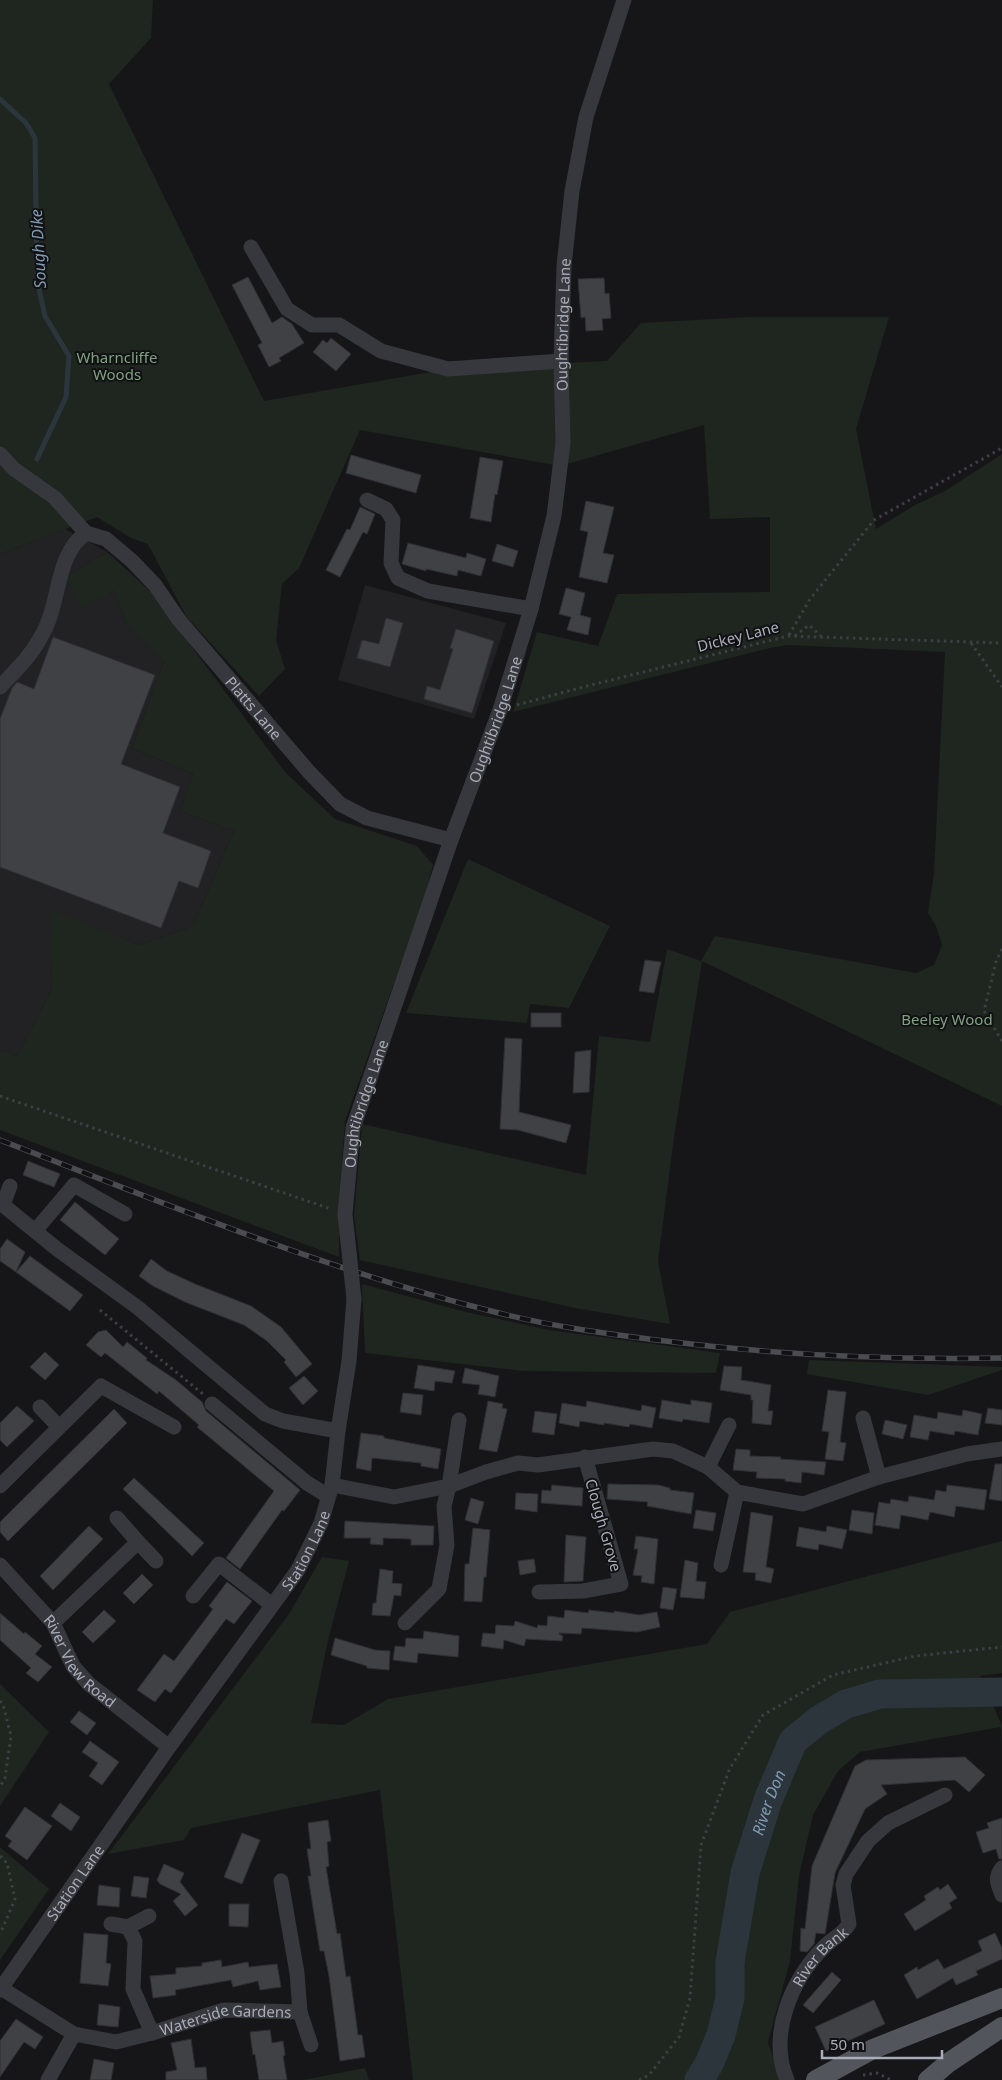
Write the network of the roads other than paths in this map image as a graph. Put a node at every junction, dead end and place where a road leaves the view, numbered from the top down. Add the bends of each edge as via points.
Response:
1 (624, 0) edge
2 (252, 247) dead end
3 (561, 362) junction
4 (0, 454) edge
5 (367, 500) dead end
6 (86, 533) junction
7 (530, 609) junction
8 (0, 687) edge
9 (451, 840) junction
10 (10, 1186) dead end
11 (2, 1205) edge
12 (125, 1214) dead end
13 (35, 1231) junction
14 (212, 1404) road end
15 (40, 1407) dead end
16 (863, 1418) dead end
17 (459, 1420) dead end
18 (729, 1425) dead end
19 (174, 1427) dead end
20 (59, 1428) junction
21 (338, 1431) junction
22 (1002, 1449) edge
23 (585, 1458) junction
24 (708, 1467) junction
25 (879, 1477) junction
26 (0, 1486) edge
27 (449, 1486) junction
28 (330, 1490) junction
29 (737, 1492) junction
30 (117, 1518) dead end
31 (138, 1542) junction
32 (156, 1561) dead end
33 (0, 1565) edge
34 (720, 1565) dead end
35 (539, 1592) dead end
36 (193, 1596) dead end
37 (272, 1604) junction
38 (53, 1623) junction
39 (405, 1623) dead end
40 (169, 1747) junction
41 (945, 1795) dead end
42 (1002, 1868) edge
43 (281, 1881) dead end
44 (1002, 1895) edge
45 (148, 1916) dead end
46 (110, 1924) dead end
47 (128, 1927) junction
48 (1, 1989) edge
49 (1002, 1998) edge
50 (300, 2012) junction
51 (965, 2012) junction
52 (1002, 2027) edge
53 (152, 2033) junction
54 (74, 2034) junction
55 (981, 2040) junction
56 (311, 2045) dead end
57 (48, 2080) edge
58 (787, 2080) edge
59 (816, 2080) edge
60 (928, 2080) edge

1 - 3 street, Oughtibridge Lane via 586,117 572,191 564,266
2 - 3 street via 287,310 312,325 340,325 381,351 448,369
3 - 7 street, Oughtibridge Lane via 562,450 554,516
4 - 6 street via 14,469 55,498
5 - 7 street via 386,509 393,520 391,563 398,578 428,591
6 - 8 street via 66,557 47,624 34,650
6 - 9 street, Platts Lane via 106,538 155,585 179,620 340,804 367,818
7 - 9 street, Oughtibridge Lane via 500,710
9 - 21 street, Oughtibridge Lane, bridge via 353,1128 345,1214 354,1299
10 - 11 street
11 - 13 street
12 - 13 street via 74,1185
13 - 21 street via 137,1307 265,1414 283,1421
14 - 28 street via 307,1483
15 - 20 street
16 - 25 street
17 - 27 street
18 - 24 street
19 - 20 street via 101,1386
20 - 26 street
21 - 28 street, Station Lane
22 - 25 street via 968,1454
23 - 24 street, Clough Grove via 653,1449 673,1451
23 - 27 street, Clough Grove via 538,1465 518,1463
23 - 35 street, Clough Grove via 621,1584 583,1591
24 - 29 street, Clough Grove
25 - 29 street via 804,1504
27 - 28 street, Clough Grove via 394,1497
27 - 39 street via 444,1506 446,1545 439,1589
28 - 37 street, Station Lane via 321,1523 298,1570
29 - 34 street
30 - 31 street
31 - 32 street
31 - 38 street
33 - 38 street, River View Road
36 - 37 street via 219,1564
37 - 40 street, Station Lane
38 - 40 street, River View Road via 73,1666 89,1684
40 - 48 street, Station Lane
41 - 58 street, River Bank via 888,1823 875,1833 846,1874 844,1885 849,1924 823,1948 803,1973 788,2002 779,2052
42 - 44 street via 996,1880
43 - 50 street, Waterside Gardens via 297,1973
45 - 47 street
46 - 47 street
47 - 53 street, Waterside Gardens via 134,1941 133,1989
48 - 54 street, Waterside Gardens
49 - 51 main road
50 - 53 street, Waterside Gardens via 224,2010
50 - 56 street, Waterside Gardens
51 - 55 main road via 978,2023
51 - 59 main road via 873,2049
52 - 55 main road
53 - 54 street, Waterside Gardens via 116,2042
54 - 57 street
55 - 60 main road

